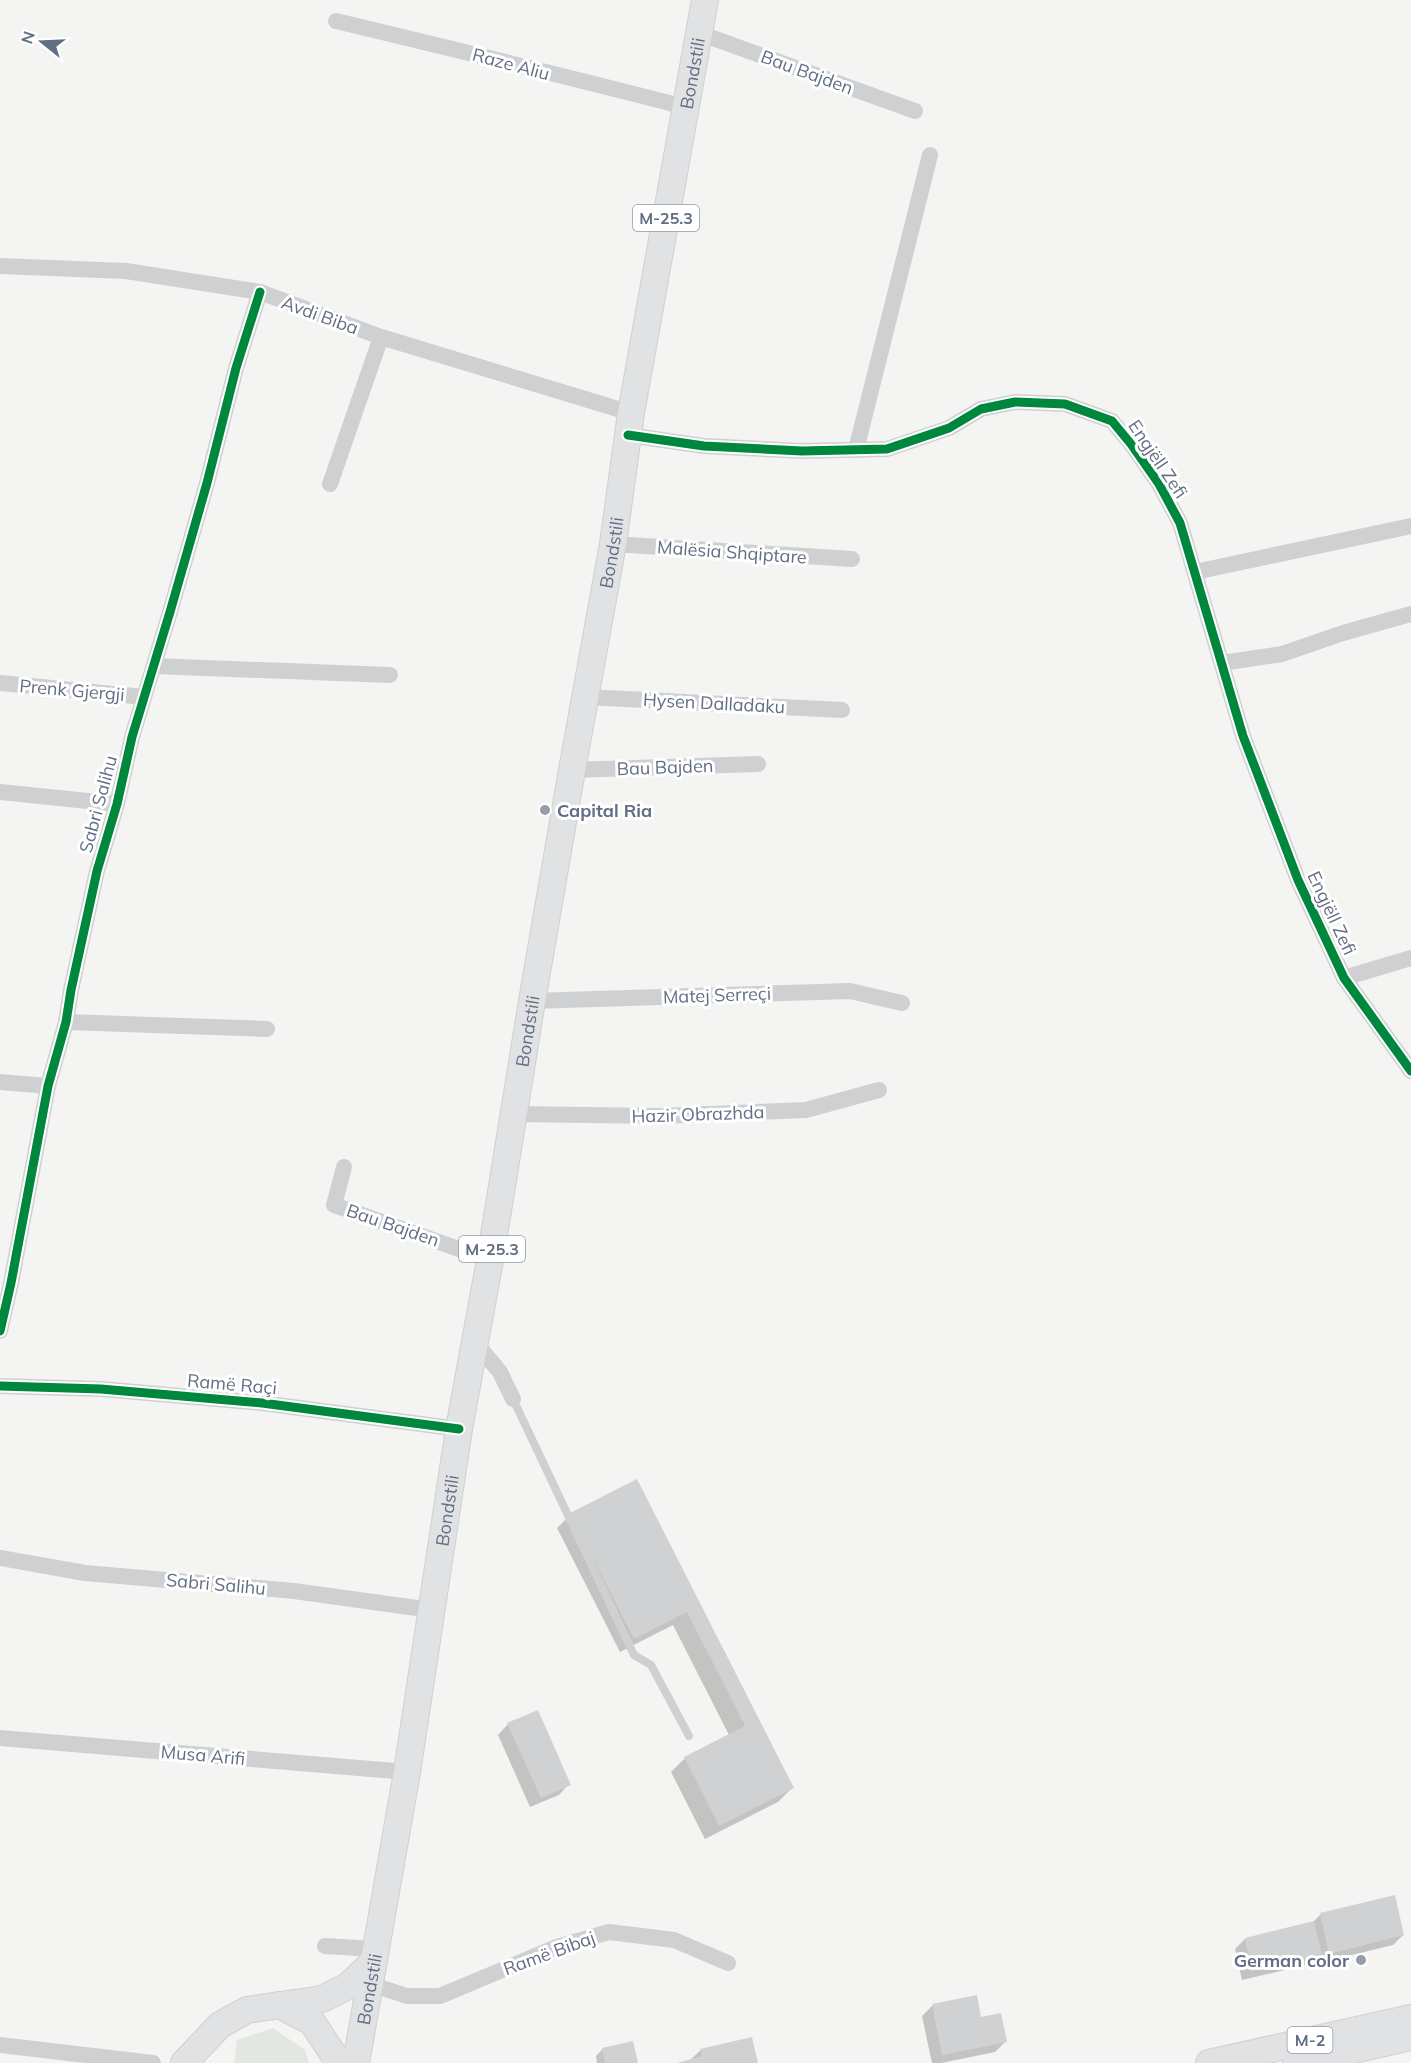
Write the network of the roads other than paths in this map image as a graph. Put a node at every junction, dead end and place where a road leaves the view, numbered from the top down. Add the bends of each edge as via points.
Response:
1 (705, 0) edge
2 (336, 21) dead end
3 (699, 33) junction
4 (685, 107) junction
5 (915, 111) dead end
6 (930, 155) dead end
7 (0, 266) edge
8 (260, 292) junction
9 (381, 337) junction
10 (630, 424) junction
11 (856, 450) junction
12 (330, 484) dead end
13 (1411, 526) edge
14 (613, 544) junction
15 (852, 559) dead end
16 (1195, 572) junction
17 (1411, 614) edge
18 (1222, 663) junction
19 (154, 666) junction
20 (390, 675) dead end
21 (0, 683) edge
22 (144, 697) junction
23 (586, 697) junction
24 (842, 710) dead end
25 (758, 764) dead end
26 (572, 770) junction
27 (0, 792) edge
28 (117, 804) junction
29 (1411, 958) edge
30 (1344, 978) junction
31 (532, 1001) junction
32 (902, 1003) dead end
33 (66, 1022) junction
34 (267, 1029) dead end
35 (1411, 1071) edge
36 (0, 1082) edge
37 (48, 1086) junction
38 (879, 1090) dead end
39 (514, 1114) junction
40 (344, 1167) dead end
41 (490, 1260) junction
42 (1, 1321) edge
43 (474, 1341) junction
44 (0, 1386) edge
45 (513, 1399) joint
46 (459, 1429) junction
47 (0, 1558) edge
48 (431, 1610) junction
49 (689, 1736) dead end
50 (0, 1738) edge
51 (407, 1772) junction
52 (325, 1946) dead end
53 (728, 1964) dead end
54 (373, 1965) junction
55 (279, 2005) junction
56 (1411, 2018) edge
57 (1411, 2037) edge
58 (0, 2044) edge
59 (1368, 2055) edge
60 (153, 2063) edge
61 (184, 2063) edge
62 (339, 2063) edge
63 (356, 2063) edge
64 (1209, 2063) edge
65 (1296, 2063) edge

1 - 3 main road, Bondstili / M-25.3
2 - 4 street, Raze Aliu
3 - 4 main road, Bondstili / M-25.3
3 - 5 street, Bau Bajden
4 - 10 main road, Bondstili / M-25.3
6 - 11 street
7 - 8 street, Avdi Biba via 126,271
8 - 9 street, Avdi Biba
8 - 19 street, Sabri Salihu
9 - 10 street, Avdi Biba
9 - 12 street
10 - 11 street, Engjëll Zefi via 704,446
10 - 14 main road, Bondstili / M-25.3
11 - 16 street, Engjëll Zefi via 887,449 949,428 981,409 1015,402 1065,404 1112,421 1131,444 1180,523
13 - 16 street
14 - 15 street, Malësia Shqiptare
14 - 23 main road, Bondstili / M-25.3
16 - 18 street, Engjëll Zefi
17 - 18 street via 1282,654
18 - 30 street, Engjëll Zefi via 1243,736 1298,880
19 - 20 street
19 - 22 street, Sabri Salihu
21 - 22 street, Prenk Gjergji
22 - 28 street, Sabri Salihu
23 - 24 street, Hysen Dalladaku
23 - 26 main road, Bondstili / M-25.3
25 - 26 street, Bau Bajden
26 - 31 main road, Bondstili / M-25.3
27 - 28 street
28 - 33 street, Sabri Salihu via 97,872
29 - 30 street
30 - 35 street, Engjëll Zefi
31 - 32 street, Matej Serreçi via 850,991
31 - 39 main road, Bondstili / M-25.3
33 - 34 street
33 - 37 street, Sabri Salihu
36 - 37 street
37 - 42 street, Sabri Salihu
38 - 39 street, Hazir Obrazhda via 806,1110 660,1116
39 - 41 main road, Bondstili / M-25.3
40 - 41 street, Bau Bajden via 334,1205
41 - 43 main road, Bondstili / M-25.3
43 - 45 street via 500,1372
43 - 46 main road, Bondstili / M-25.3
44 - 46 street, Ramë Raçi via 101,1389 262,1403
45 - 49 lane via 634,1655 651,1665
46 - 48 main road, Bondstili / M-25.3
47 - 48 street, Sabri Salihu via 85,1573 294,1591
48 - 51 main road, Bondstili / M-25.3
50 - 51 street, Musa Arifi
51 - 54 main road, Bondstili / M-25.3
52 - 54 street
53 - 54 street, Ramë Bibaj via 674,1940 609,1932 557,1947 440,1996 407,1996
54 - 55 main road via 348,1986 322,1999
54 - 63 main road, Bondstili / M-25.3
55 - 61 main road via 247,2010 220,2025
55 - 62 main road via 312,2022
56 - 64 main road, M-2
57 - 59 main road, M-2
58 - 60 street
59 - 65 main road, M-2

